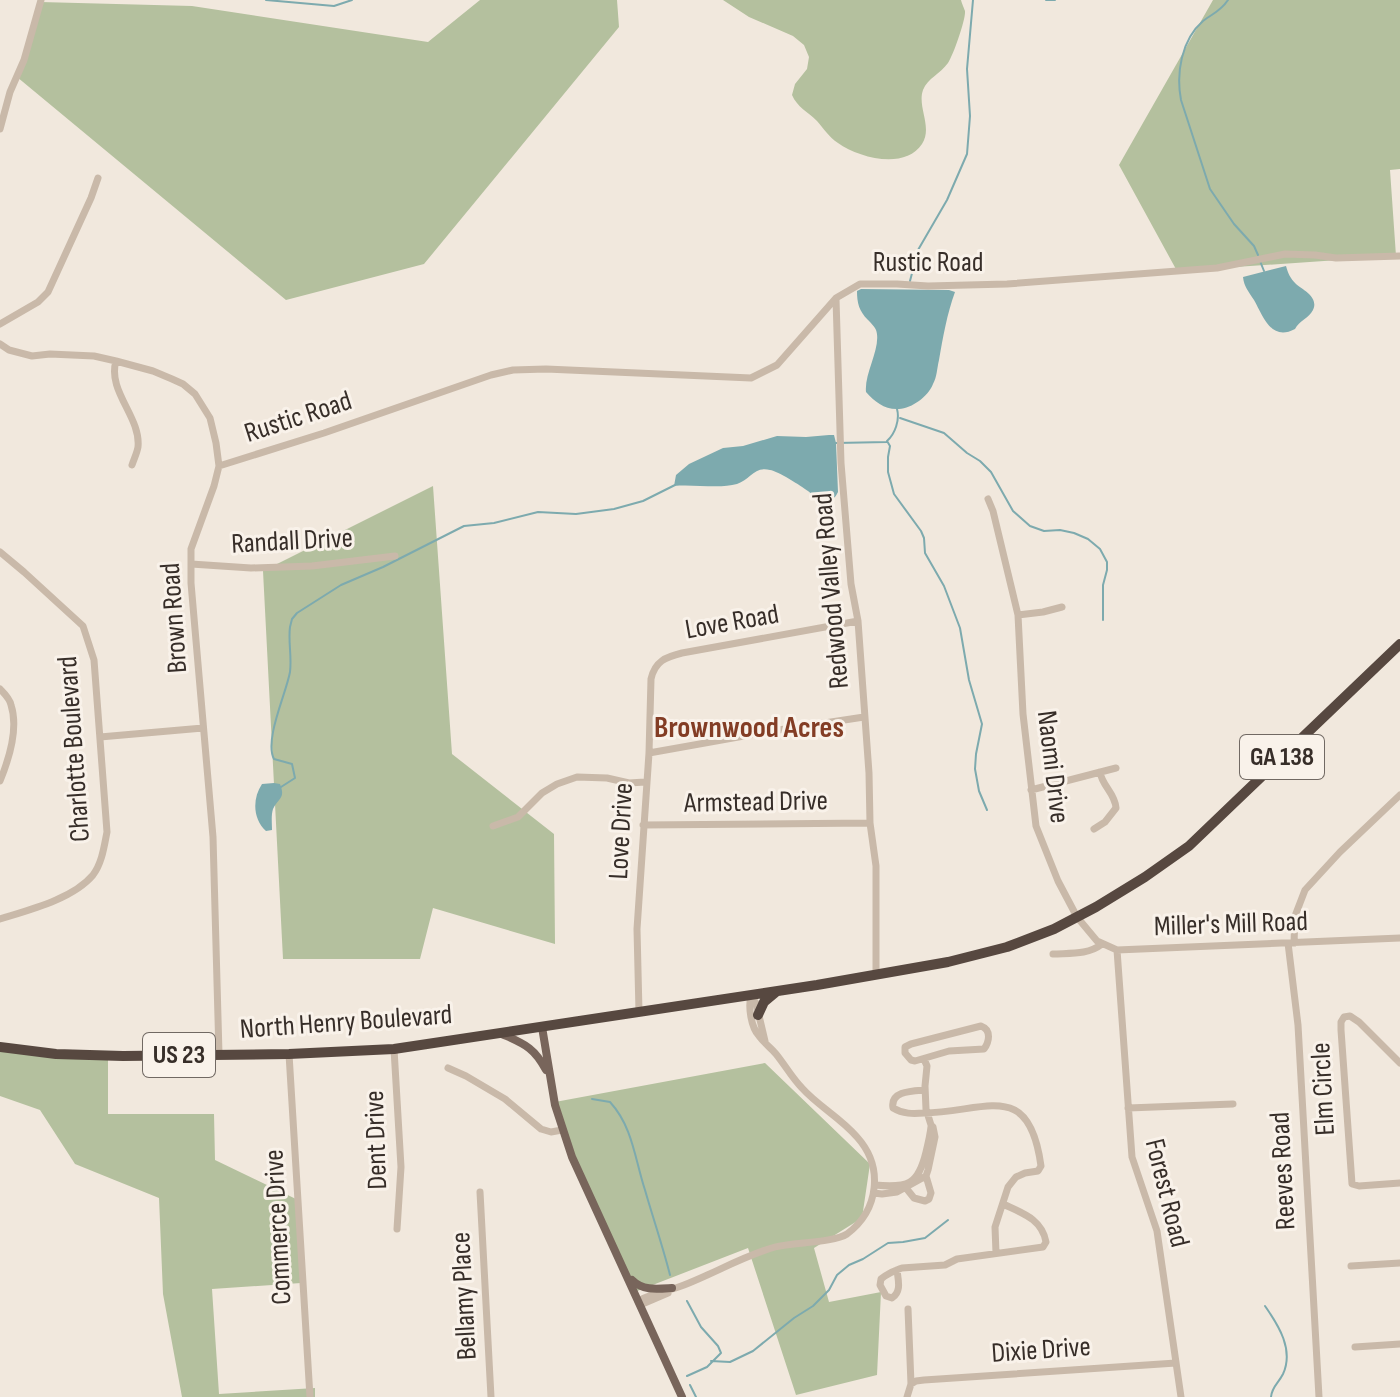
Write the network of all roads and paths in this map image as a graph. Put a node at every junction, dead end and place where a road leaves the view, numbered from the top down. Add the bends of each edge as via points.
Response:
1 (41, 0) edge
2 (4, 100) edge
3 (0, 129) edge
4 (98, 178) dead end
5 (1400, 256) edge
6 (836, 298) junction
7 (0, 324) edge
8 (0, 344) edge
9 (116, 361) junction
10 (132, 465) dead end
11 (219, 466) junction
12 (988, 499) dead end
13 (0, 552) edge
14 (395, 556) dead end
15 (191, 564) junction
16 (1062, 607) dead end
17 (1018, 615) junction
18 (858, 621) junction
19 (1400, 644) edge
20 (662, 660) joint
21 (0, 689) edge
22 (864, 717) junction
23 (203, 728) junction
24 (100, 737) junction
25 (649, 753) junction
26 (1116, 768) dead end
27 (1100, 772) junction
28 (0, 781) edge
29 (645, 782) junction
30 (1031, 790) junction
31 (1400, 795) edge
32 (870, 823) junction
33 (643, 825) junction
34 (493, 826) dead end
35 (1094, 829) dead end
36 (1077, 917) junction
37 (0, 919) edge
38 (1400, 938) edge
39 (1291, 943) junction
40 (1102, 944) junction
41 (1117, 950) junction
42 (1053, 954) dead end
43 (876, 975) junction
44 (778, 991) junction
45 (751, 996) junction
46 (639, 1010) junction
47 (758, 1015) junction
48 (542, 1027) junction
49 (502, 1034) junction
50 (765, 1041) junction
51 (0, 1047) edge
52 (394, 1049) junction
53 (219, 1054) junction
54 (289, 1054) junction
55 (924, 1059) junction
56 (1400, 1063) edge
57 (448, 1068) dead end
58 (549, 1074) junction
59 (925, 1090) junction
60 (1233, 1104) dead end
61 (1128, 1108) junction
62 (927, 1113) junction
63 (931, 1125) junction
64 (562, 1130) junction
65 (926, 1176) junction
66 (1400, 1183) edge
67 (906, 1188) junction
68 (874, 1189) junction
69 (480, 1192) dead end
70 (1003, 1204) junction
71 (397, 1229) dead end
72 (996, 1253) junction
73 (1400, 1263) edge
74 (1351, 1266) dead end
75 (897, 1270) dead end
76 (626, 1274) junction
77 (672, 1288) junction
78 (639, 1303) junction
79 (908, 1309) dead end
80 (1400, 1344) edge
81 (1355, 1347) dead end
82 (1176, 1363) junction
83 (911, 1384) junction
84 (310, 1397) edge
85 (491, 1397) edge
86 (682, 1397) edge
87 (907, 1397) edge
88 (1181, 1397) edge
89 (1319, 1397) edge

1 - 2 street via 24,60
2 - 3 street
4 - 7 street via 48,292
5 - 6 street, Rustic Road via 1285,254 1217,268 1007,284 860,284
6 - 11 street, Rustic Road via 777,365 751,378 513,370
6 - 18 street, Redwood Valley Road via 841,463
8 - 9 street, Brown Road via 32,356
9 - 10 street via 118,385 138,440
9 - 11 street, Brown Road via 153,371 195,394 210,418
11 - 15 street, Brown Road via 191,549
12 - 17 street, Naomi Drive
13 - 24 street, Charlotte Boulevard via 83,626 94,660
14 - 15 street, Randall Drive via 312,566
15 - 23 street, Brown Road
16 - 17 street
17 - 30 street, Naomi Drive
18 - 20 street, Love Road
18 - 22 street, Redwood Valley Road
19 - 36 highway, GA 138 via 1203,834 1139,882
20 - 25 street, Love Drive via 651,679
21 - 28 street via 11,703 13,726
22 - 25 street
22 - 32 street, Redwood Valley Road
23 - 24 street
23 - 53 street, Brown Road via 213,837
24 - 37 street, Charlotte Boulevard via 107,832 102,857 92,875 70,893
25 - 29 street, Love Drive
26 - 27 street
27 - 30 street
27 - 35 street via 1116,808
29 - 33 street, Love Drive
29 - 34 street via 577,777 542,793 518,817
30 - 36 street, Naomi Drive via 1042,844
31 - 39 street, Reeves Road via 1305,890
32 - 33 street, Armstead Drive
32 - 43 street, Redwood Valley Road via 876,866
33 - 46 street, Love Drive
36 - 40 street, Miller's Mill Road
36 - 43 highway, GA 138 via 986,953
38 - 39 street, Miller's Mill Road
39 - 41 street, Miller's Mill Road
39 - 89 street, Reeves Road
40 - 41 street, Miller's Mill Road
40 - 42 street via 1091,951
41 - 61 street, Forest Road
43 - 44 highway, GA 138
44 - 45 highway, GA 138
44 - 47 highway
45 - 46 highway, GA 138
45 - 47 street
45 - 50 street via 753,1026
46 - 48 highway, GA 138
47 - 50 street
48 - 49 highway, North Henry Boulevard / US 23
48 - 58 main road
49 - 52 highway, North Henry Boulevard / US 23
49 - 58 main road via 532,1048
50 - 68 street via 803,1089 858,1138 870,1161
51 - 53 highway, North Henry Boulevard / US 23 via 86,1056
52 - 54 highway, North Henry Boulevard / US 23
52 - 71 street, Dent Drive via 401,1167
53 - 54 highway, North Henry Boulevard / US 23
54 - 84 street, Commerce Drive
55 - 55 street via 911,1060 905,1047 981,1026 989,1033 984,1049
55 - 59 street
56 - 66 street, Elm Circle via 1359,1022 1344,1017 1352,1184
57 - 64 street, North Henry Boulevard via 505,1099 541,1129
58 - 64 main road
59 - 62 street
59 - 62 street via 904,1093 892,1104 899,1112
60 - 61 street
61 - 82 street, Forest Road via 1132,1157 1160,1246
62 - 63 street
62 - 70 street via 996,1105 1024,1116 1041,1166 1012,1181
63 - 65 street via 934,1144
63 - 68 street via 914,1179
64 - 76 main road
65 - 67 street
65 - 67 street via 929,1199 914,1198
67 - 68 street via 889,1194
68 - 77 street via 870,1206 842,1237 775,1247
69 - 85 street, Bellamy Place
70 - 72 street via 995,1227
70 - 72 street via 1028,1215 1046,1242 1043,1247
72 - 75 street
73 - 74 street
76 - 77 main road via 638,1286
76 - 78 main road
77 - 78 street
78 - 86 main road
79 - 83 street
80 - 81 street
82 - 83 street, Dixie Drive
82 - 88 street, Forest Road
83 - 87 street

